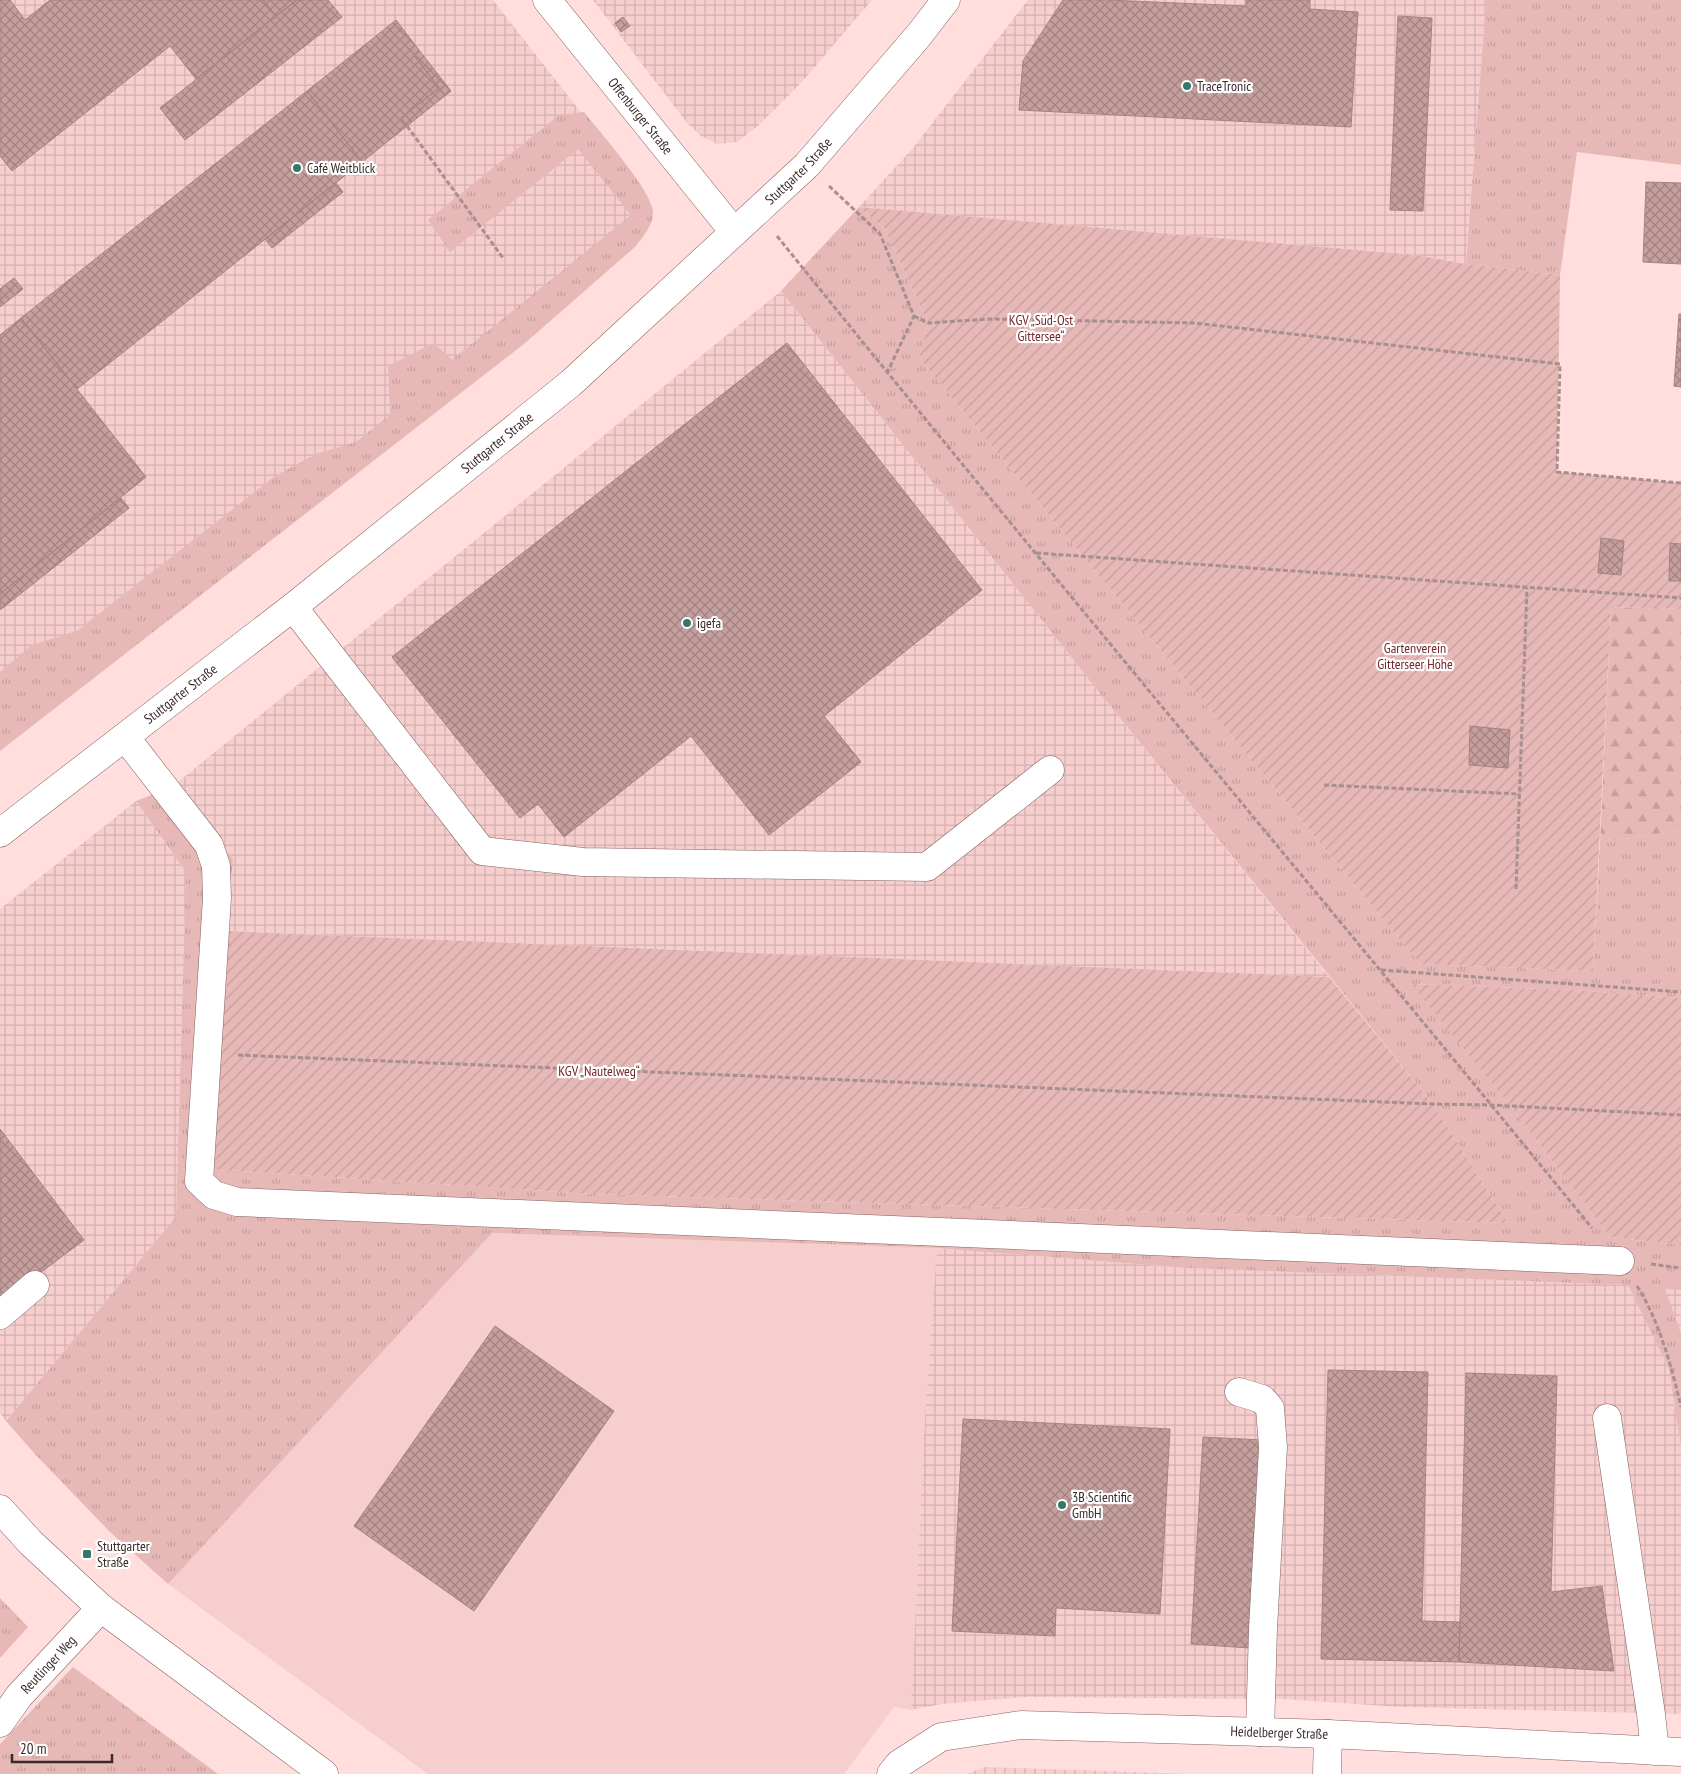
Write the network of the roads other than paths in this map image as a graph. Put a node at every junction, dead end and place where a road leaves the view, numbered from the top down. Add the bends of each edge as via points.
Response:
1 (547, 0) edge
2 (946, 0) edge
3 (734, 232) junction
4 (293, 607) junction
5 (125, 737) junction
6 (1050, 770) dead end
7 (0, 833) edge
8 (1620, 1261) road end
9 (34, 1285) dead end
10 (0, 1315) edge
11 (1239, 1392) dead end
12 (1607, 1418) dead end
13 (0, 1509) edge
14 (100, 1608) junction
15 (0, 1723) edge
16 (1260, 1732) junction
17 (1328, 1734) junction
18 (1651, 1757) edge
19 (324, 1774) edge
20 (891, 1774) edge
21 (1327, 1774) edge

1 - 3 main road, Offenburger Straße
2 - 3 main road, Stuttgarter Straße via 806,165
3 - 4 main road, Stuttgarter Straße via 571,383
4 - 5 main road, Stuttgarter Straße
4 - 6 main road via 482,851 583,862 927,867
5 - 7 main road, Stuttgarter Straße
5 - 8 main road via 209,845 216,866 217,898 199,1181 214,1195 237,1202
9 - 10 main road
11 - 16 main road via 1262,1399 1270,1408 1273,1447
12 - 18 main road via 1651,1714
13 - 14 main road
14 - 15 main road, Reutlinger Weg via 19,1696
14 - 19 main road
16 - 17 main road, Heidelberger Straße
16 - 20 main road, Heidelberger Straße via 1021,1725 941,1737 898,1764
17 - 18 main road, Heidelberger Straße
17 - 21 main road

